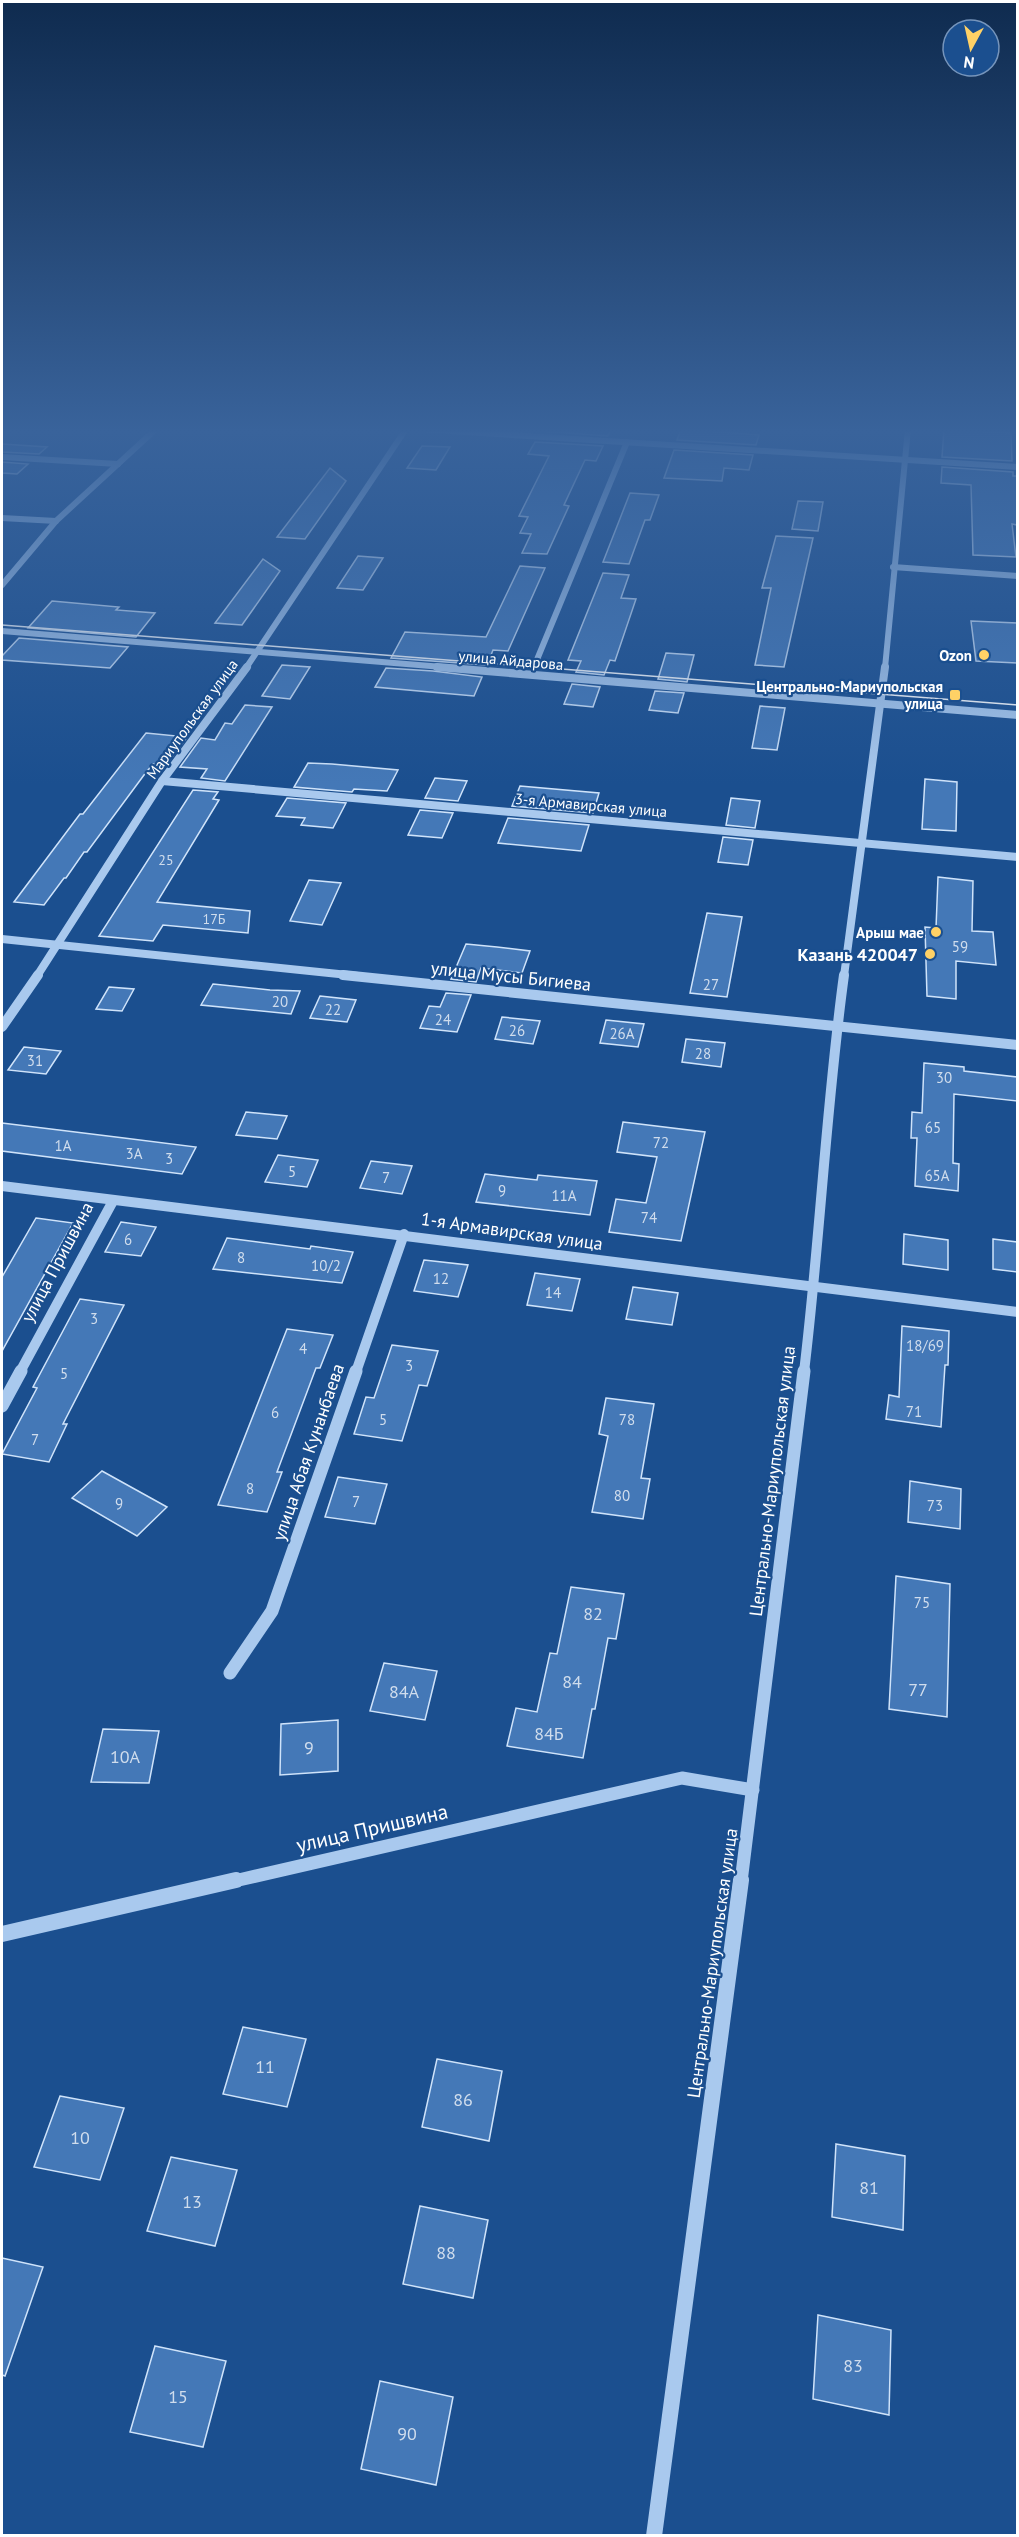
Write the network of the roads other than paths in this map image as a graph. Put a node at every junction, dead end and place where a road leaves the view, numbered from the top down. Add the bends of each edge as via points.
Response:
1 (34, 547) edge
2 (327, 547) edge
3 (583, 547) edge
4 (895, 547) edge
5 (893, 567) junction
6 (1017, 576) edge
7 (2, 585) edge
8 (2, 631) edge
9 (258, 652) junction
10 (536, 662) dead end
11 (880, 704) junction
12 (1017, 715) edge
13 (162, 782) junction
14 (861, 842) junction
15 (1017, 857) edge
16 (2, 939) edge
17 (58, 946) junction
18 (837, 1026) junction
19 (2, 1027) edge
20 (1017, 1045) edge
21 (2, 1186) edge
22 (113, 1200) junction
23 (404, 1234) junction
24 (814, 1288) junction
25 (1017, 1312) edge
26 (2, 1406) edge
27 (230, 1673) dead end
28 (753, 1790) junction
29 (2, 1934) edge
30 (654, 2535) edge

1 - 7 street
2 - 9 street, Мариупольская улица
3 - 10 street
4 - 5 street, Центрально-Мариупольская улица
5 - 6 street
5 - 11 street, Центрально-Мариупольская улица via 884,694
8 - 9 street, улица Айдарова
9 - 11 street, улица Айдарова
9 - 13 street, Мариупольская улица
11 - 12 street, улица Айдарова
11 - 14 street, Центрально-Мариупольская улица
13 - 14 street, 3-я Армавирская улица
13 - 17 street, Мариупольская улица
14 - 15 street, 3-я Армавирская улица
14 - 18 street, Центрально-Мариупольская улица
16 - 17 street, улица Мусы Бигиева
17 - 18 street, улица Мусы Бигиева
17 - 19 street, Мариупольская улица
18 - 20 street, улица Мусы Бигиева
18 - 24 street, Центрально-Мариупольская улица
21 - 22 street, 1-я Армавирская улица
22 - 23 street, 1-я Армавирская улица
22 - 26 street, улица Пришвина
23 - 24 street, 1-я Армавирская улица
23 - 27 street, улица Абая Кунанбаева via 272,1611
24 - 25 street, 1-я Армавирская улица
24 - 28 street, Центрально-Мариупольская улица
28 - 29 street, улица Пришвина via 682,1778
28 - 30 street, Центрально-Мариупольская улица

